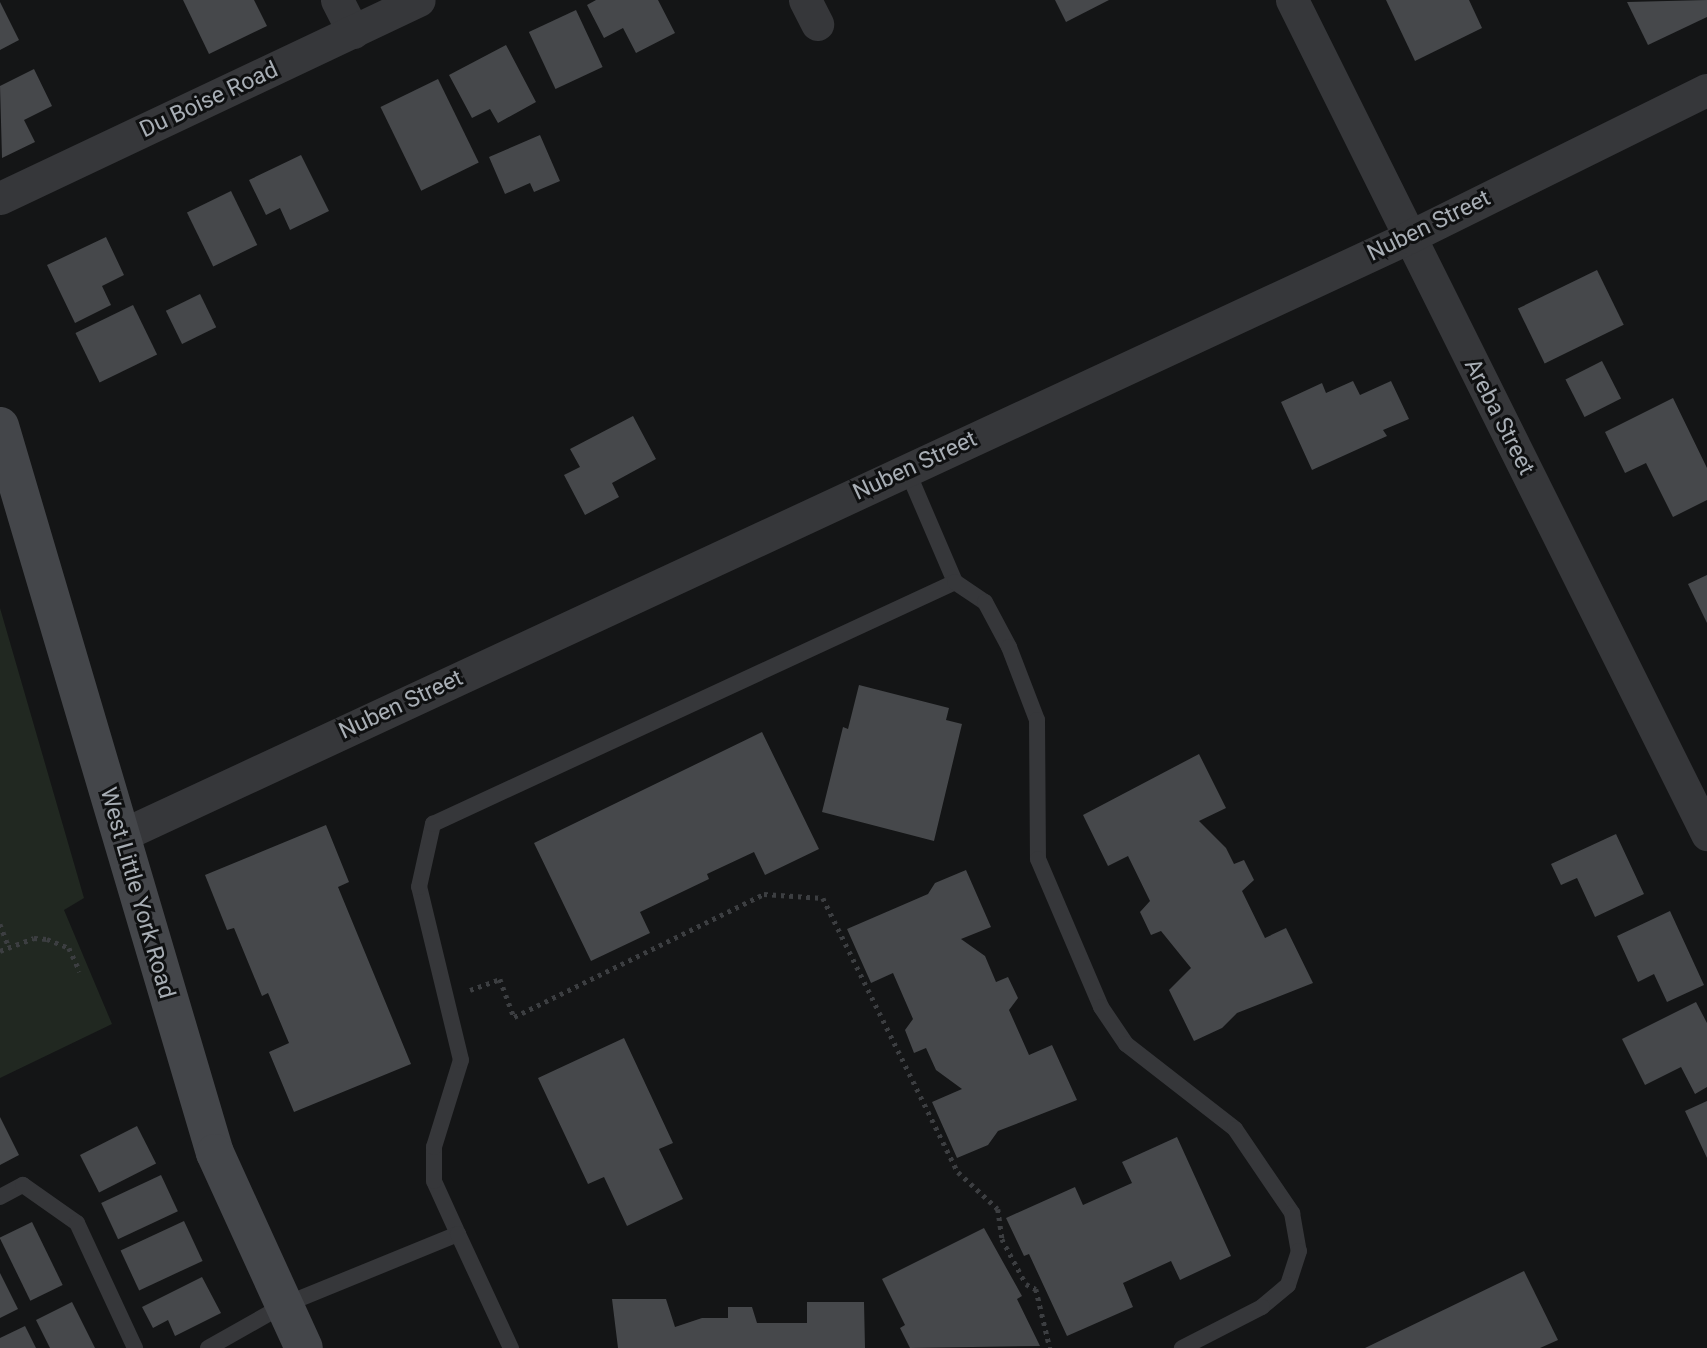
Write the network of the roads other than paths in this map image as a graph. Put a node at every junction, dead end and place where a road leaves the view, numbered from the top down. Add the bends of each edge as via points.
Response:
1 (337, 0) edge
2 (418, 0) edge
3 (1292, 0) edge
4 (353, 32) junction
5 (1707, 90) edge
6 (0, 198) edge
7 (1409, 237) junction
8 (0, 426) edge
9 (907, 470) junction
10 (955, 582) junction
11 (1707, 834) edge
12 (120, 835) junction
13 (0, 1197) edge
14 (458, 1234) junction
15 (284, 1306) junction
16 (135, 1348) edge
17 (208, 1348) edge
18 (304, 1348) edge
19 (511, 1348) edge
20 (1182, 1348) edge

1 - 4 street
2 - 4 street, Du Boise Road
3 - 7 street, Areba Street
4 - 6 street, Du Boise Road
5 - 7 street, Nuben Street
7 - 9 street, Nuben Street
7 - 11 street, Areba Street
8 - 12 street, West Little York Road
9 - 10 lane
9 - 12 street, Nuben Street
10 - 14 lane via 433,824 419,887 461,1060 434,1147 434,1181
10 - 20 lane via 985,602 1009,647 1037,720 1038,859 1101,1007 1126,1044 1235,1129 1292,1213 1299,1251 1288,1285 1262,1307
12 - 15 street, West Little York Road via 215,1153
13 - 16 lane via 23,1185 76,1223
14 - 15 lane
14 - 19 lane
15 - 17 lane
15 - 18 street, West Little York Road

